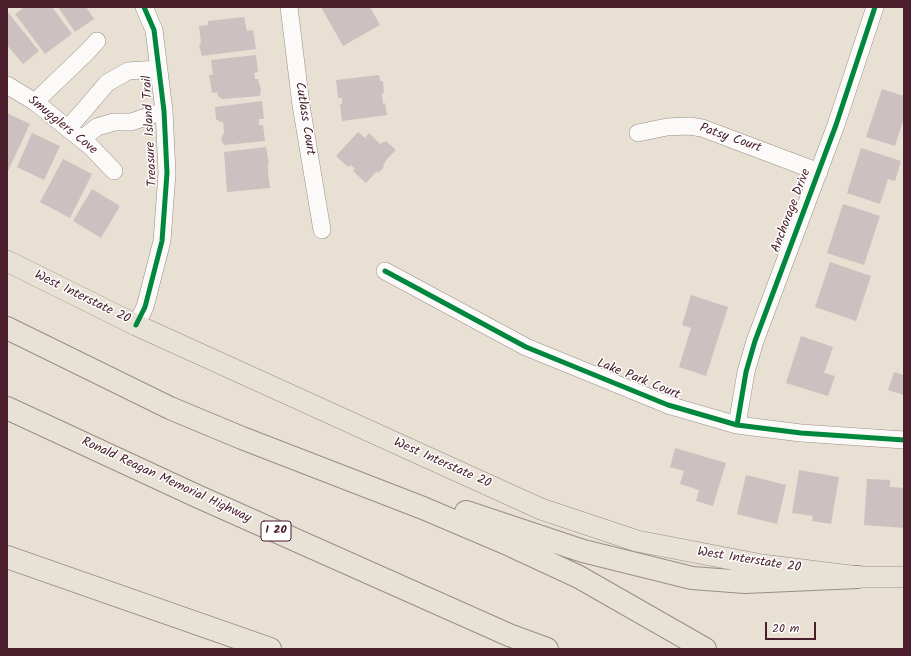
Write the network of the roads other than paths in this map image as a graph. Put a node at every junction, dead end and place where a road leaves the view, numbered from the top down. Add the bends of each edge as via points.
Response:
1 (144, 7) edge
2 (288, 7) edge
3 (875, 7) edge
4 (97, 42) dead end
5 (159, 69) junction
6 (7, 85) edge
7 (35, 102) junction
8 (164, 111) junction
9 (68, 128) junction
10 (638, 133) dead end
11 (82, 140) junction
12 (114, 171) dead end
13 (819, 172) junction
14 (322, 230) dead end
15 (7, 261) edge
16 (385, 271) dead end
17 (136, 324) junction
18 (7, 328) edge
19 (7, 408) edge
20 (737, 425) junction
21 (904, 440) edge
22 (343, 478) junction
23 (7, 557) edge
24 (858, 577) junction
25 (904, 578) edge
26 (270, 649) edge
27 (547, 649) edge
28 (706, 649) edge

1 - 5 street, Treasure Island Trail via 154,30
2 - 14 street, Cutlass Court
3 - 13 street, Anchorage Drive
4 - 7 street
5 - 8 street, Treasure Island Trail
5 - 9 street via 128,71 107,83
6 - 7 street, Smugglers Cove
7 - 9 street, Smugglers Cove
8 - 11 street via 131,122 114,122 97,127
8 - 17 street, Treasure Island Trail via 167,173 162,241 145,307
9 - 11 street, Smugglers Cove
10 - 13 street, Patsy Court via 667,127 702,128
11 - 12 street, Smugglers Cove
13 - 20 street, Anchorage Drive via 755,341 746,372
15 - 17 main road, West Interstate 20
16 - 20 street, Lake Park Court via 526,347 668,405
17 - 24 main road, West Interstate 20 via 541,509 637,541 762,566
18 - 22 highway via 170,408
19 - 27 highway, Ronald Reagan Memorial Highway / I 20 via 199,497 509,635
20 - 21 street, Lake Park Court via 801,434
22 - 24 highway via 466,512 583,551 692,578 745,582
22 - 28 highway via 423,508 579,577
23 - 26 highway
24 - 25 main road, West Interstate 20

